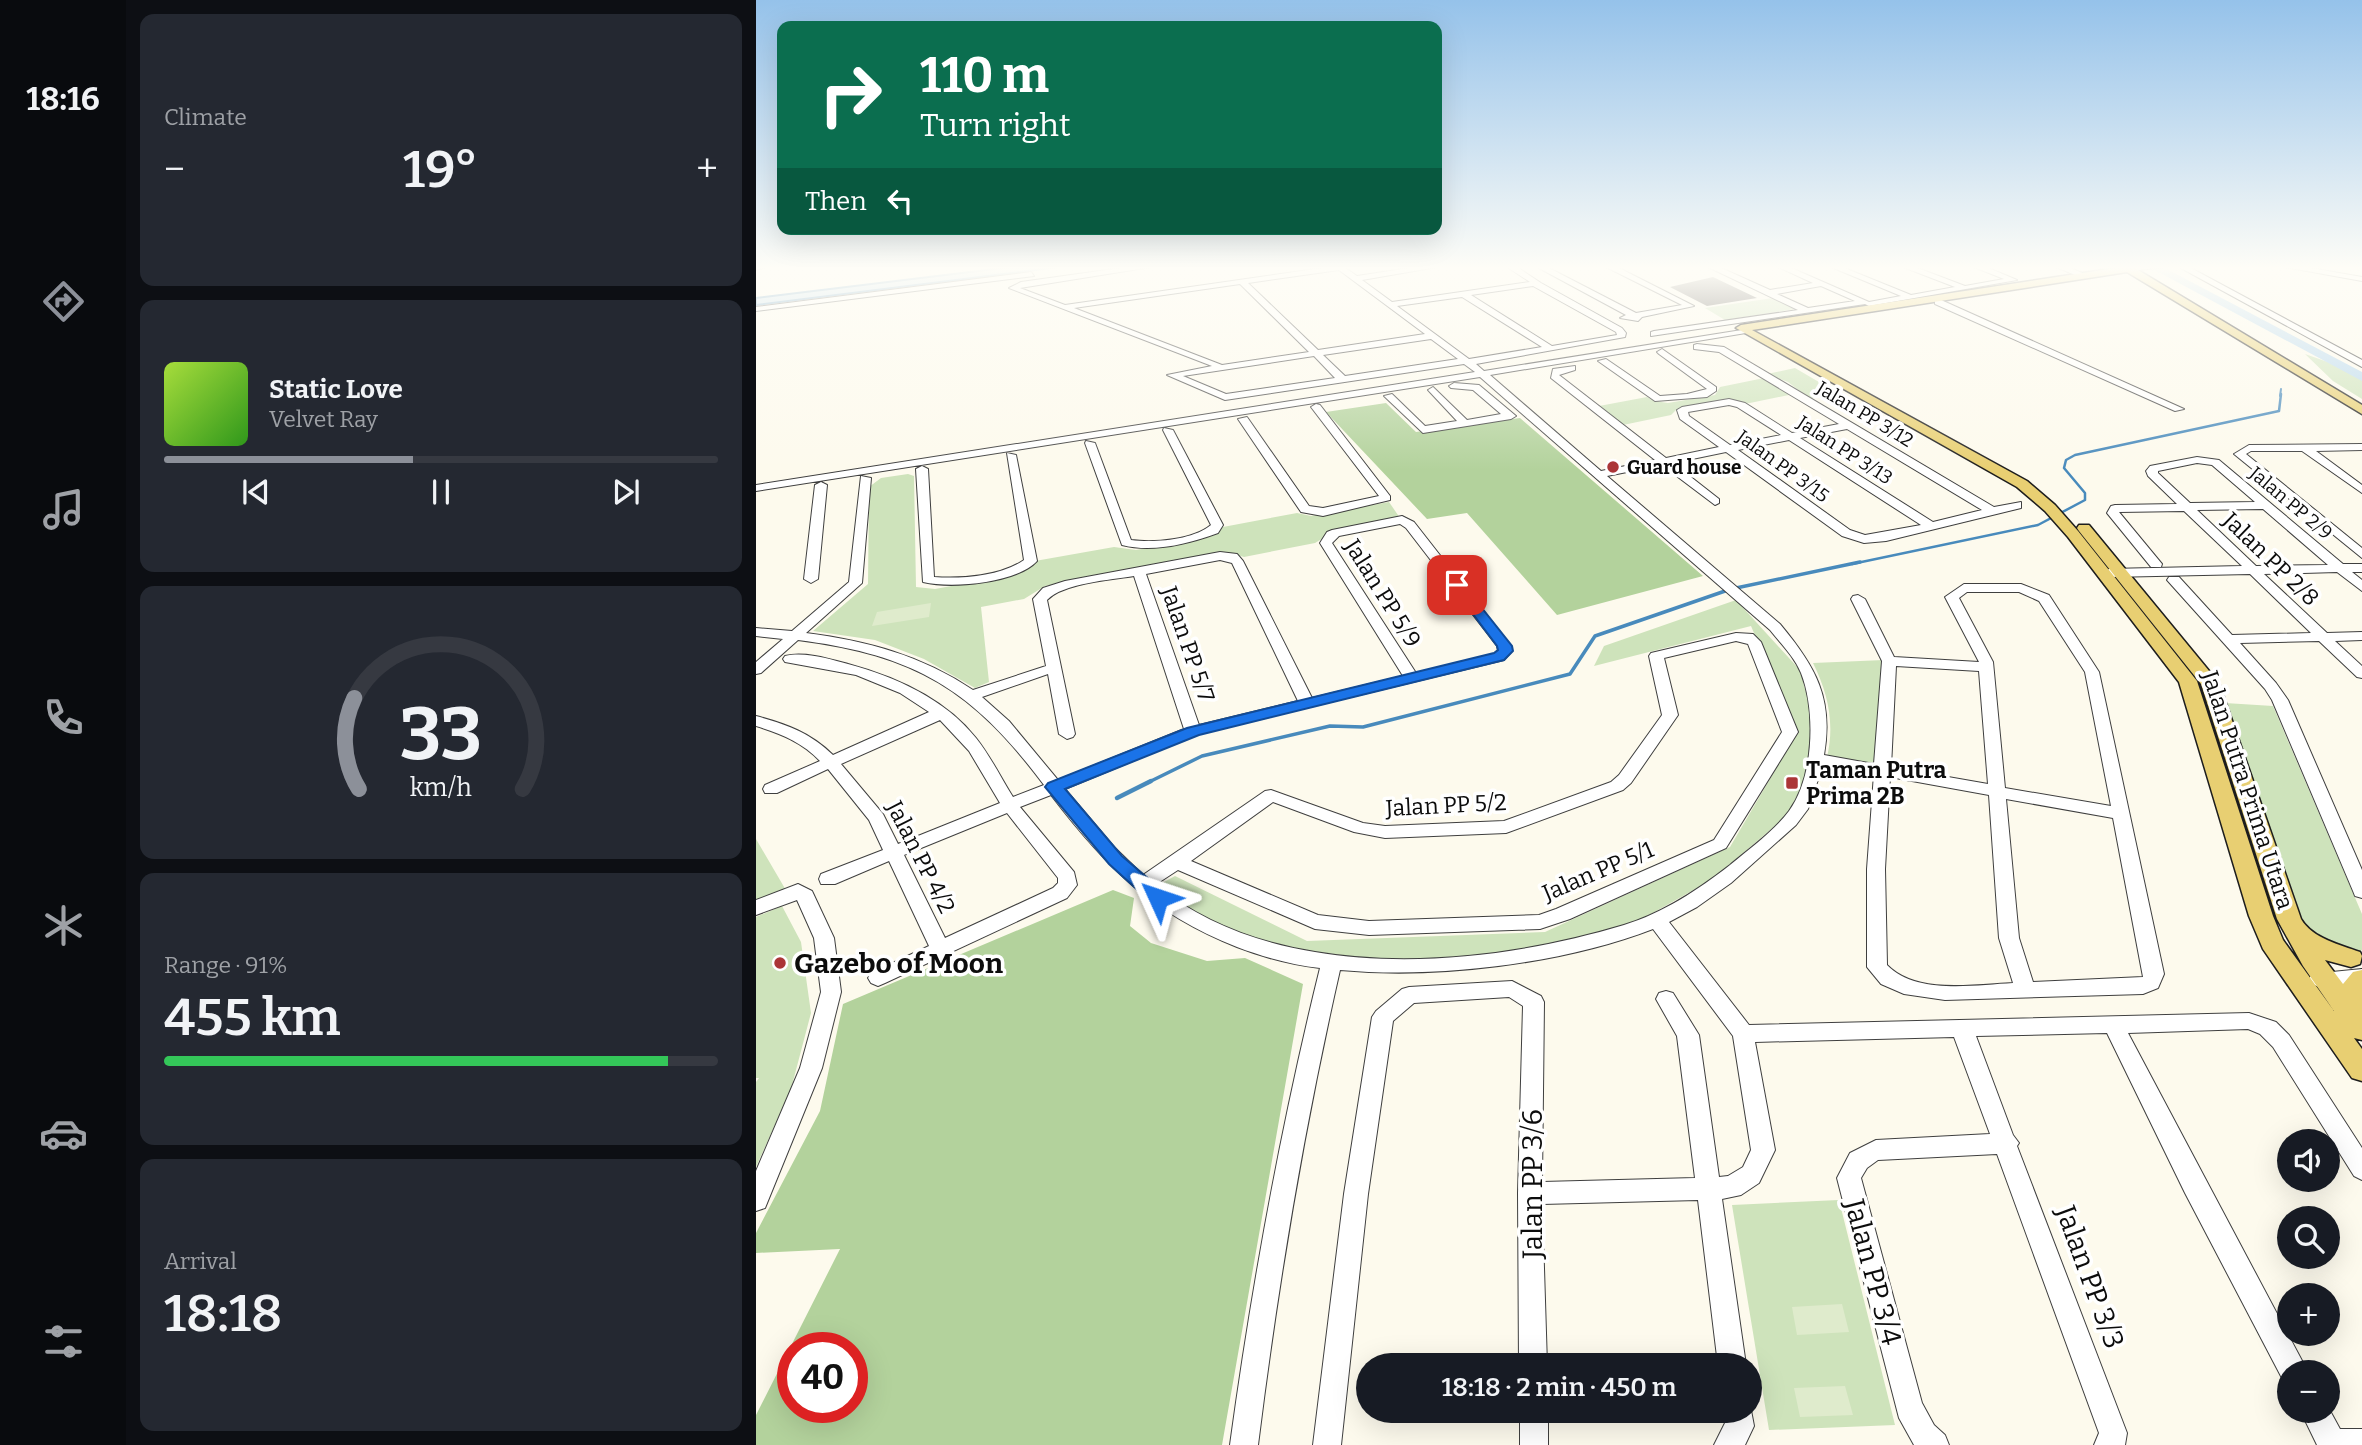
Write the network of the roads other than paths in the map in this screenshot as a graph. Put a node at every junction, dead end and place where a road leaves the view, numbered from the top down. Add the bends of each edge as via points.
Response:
1 (1137, 334) edge
2 (1297, 334) edge
3 (1527, 334) edge
4 (1620, 334) edge
5 (1661, 334) edge
6 (1679, 334) edge
7 (1727, 334) edge
8 (1738, 334) edge
9 (1759, 334) edge
10 (2011, 334) edge
11 (2233, 334) edge
12 (2238, 334) edge
13 (2307, 334) edge
14 (1432, 336) joint
15 (1665, 337) junction
16 (1550, 349) junction
17 (1315, 352) junction
18 (1662, 352) junction
19 (1467, 361) junction
20 (1603, 361) junction
21 (2362, 364) edge
22 (1222, 366) junction
23 (1506, 368) junction
24 (1484, 375) junction
25 (1343, 380) junction
26 (1433, 390) junction
27 (1389, 396) junction
28 (1316, 407) junction
29 (2179, 409) dead end
30 (2362, 410) edge
31 (1529, 413) junction
32 (1239, 416) junction
33 (1508, 416) junction
34 (1684, 417) joint
35 (2362, 417) edge
36 (1465, 424) junction
37 (1849, 425) junction
38 (1168, 430) junction
39 (1791, 437) junction
40 (1090, 443) junction
41 (2304, 447) junction
42 (2362, 447) edge
43 (1729, 449) junction
44 (1011, 455) junction
45 (1664, 461) junction
46 (922, 469) junction
47 (1601, 474) junction
48 (2152, 474) joint
49 (865, 478) junction
50 (821, 485) junction
51 (756, 488) edge
52 (2362, 490) edge
53 (756, 495) edge
54 (1716, 501) dead end
55 (2017, 505) dead end
56 (2266, 505) junction
57 (2186, 507) junction
58 (1990, 510) junction
59 (1929, 525) junction
60 (2362, 554) edge
61 (2156, 564) dead end
62 (2362, 568) edge
63 (2341, 569) junction
64 (2252, 570) junction
65 (1139, 571) junction
66 (2111, 573) junction
67 (811, 579) dead end
68 (2174, 580) dead end
69 (2362, 587) edge
70 (1858, 600) dead end
71 (756, 632) edge
72 (796, 636) junction
73 (2322, 636) junction
74 (2362, 636) edge
75 (2228, 639) junction
76 (1703, 646) joint
77 (790, 659) dead end
78 (1889, 661) junction
79 (1986, 667) junction
80 (1054, 668) junction
81 (756, 670) edge
82 (2362, 674) edge
83 (1412, 679) junction
84 (974, 695) junction
85 (1307, 703) junction
86 (940, 713) junction
87 (756, 721) edge
88 (1193, 731) junction
89 (1067, 734) dead end
90 (1816, 758) junction
91 (832, 763) junction
92 (1884, 771) junction
93 (1054, 787) junction
94 (771, 789) dead end
95 (1998, 791) junction
96 (1010, 804) junction
97 (2122, 814) junction
98 (895, 851) junction
99 (1177, 861) junction
100 (828, 879) dead end
101 (1143, 884) junction
102 (2362, 891) edge
103 (756, 908) edge
104 (1656, 919) junction
105 (2295, 932) junction
106 (940, 948) junction
107 (2284, 960) junction
108 (2312, 960) junction
109 (1332, 962) junction
110 (2359, 968) edge
111 (878, 978) dead end
112 (2325, 979) junction
113 (2297, 981) junction
114 (2025, 990) junction
115 (1666, 999) dead end
116 (2355, 1020) edge
117 (2113, 1024) junction
118 (1962, 1029) junction
119 (1743, 1034) junction
120 (2362, 1070) edge
121 (2007, 1143) junction
122 (2362, 1169) edge
123 (1707, 1189) junction
124 (1530, 1193) junction
125 (756, 1200) edge
126 (1533, 1353) edge
127 (1730, 1353) edge
128 (2288, 1360) edge
129 (1534, 1423) edge
130 (1740, 1423) edge
131 (2321, 1423) edge
132 (2110, 1439) edge
133 (2362, 1443) edge
134 (1244, 1445) edge
135 (1327, 1445) edge
136 (1534, 1445) edge
137 (1728, 1445) edge
138 (1935, 1445) edge

1 - 22 street
2 - 17 street
3 - 16 street
4 - 16 street
5 - 15 street
6 - 15 street
7 - 15 street
8 - 23 street
9 - 66 main road, Jalan Putra Prima Utara via 2056,506
10 - 29 street
11 - 35 main road
12 - 30 main road
13 - 21 street
14 - 17 street
14 - 19 street
15 - 23 street
16 - 19 street
17 - 22 street
17 - 25 street
18 - 20 street
18 - 20 street via 1713,389 1707,394 1658,399
18 - 37 street, Jalan PP 3/12 via 1721,349
19 - 23 street
19 - 24 street
19 - 25 street
20 - 45 street via 1556,371 1554,376
22 - 25 street via 1172,377 1225,397
23 - 24 street
23 - 24 street
24 - 31 street
24 - 32 street
26 - 27 street
26 - 33 street via 1476,387
26 - 36 street
27 - 28 street
27 - 36 street via 1423,430
28 - 32 street
28 - 32 street via 1386,498 1312,512 1305,509
31 - 33 street
31 - 47 street
32 - 38 street
32 - 51 street
33 - 36 street
34 - 39 street, Jalan PP 3/13 via 1682,410 1728,402 1741,405
34 - 43 street, Jalan PP 3/15
37 - 39 street
37 - 58 street, Jalan PP 3/12
38 - 40 street
38 - 40 street via 1217,525 1205,534 1143,546 1126,542
39 - 43 street
39 - 59 street, Jalan PP 3/13
40 - 44 street
41 - 42 street
41 - 52 street
41 - 60 street via 2249,448 2239,454
43 - 45 street
43 - 59 street, Jalan PP 3/15 via 1846,533 1864,539 1886,537
44 - 46 street
44 - 46 street via 1031,561 1016,570 935,583 928,579
45 - 47 street
45 - 54 street
46 - 49 street
47 - 90 street via 1775,627 1799,655 1817,700 1820,730
48 - 56 street, Jalan PP 2/9 via 2154,468 2203,460 2218,465
48 - 57 street, Jalan PP 2/8
49 - 50 street
49 - 72 street via 855,583
50 - 53 street
50 - 67 street
55 - 58 street
56 - 57 street
56 - 63 street, Jalan PP 2/9
57 - 61 street via 2115,509 2113,513
57 - 64 street, Jalan PP 2/8
58 - 59 street
62 - 63 street
63 - 64 street
63 - 69 street, Jalan PP 2/9
64 - 66 street
64 - 73 street, Jalan PP 2/8
65 - 80 street via 1056,587 1042,594
65 - 85 street via 1220,556 1235,559
65 - 88 street, Jalan PP 5/7
66 - 105 main road, Jalan Putra Prima Utara via 2210,683
66 - 107 main road, Jalan Putra Prima Utara via 2188,681 2260,916
68 - 75 street
70 - 78 street
71 - 72 street
72 - 81 street
72 - 84 street via 873,648 943,676
73 - 74 street
73 - 75 street
73 - 82 street, Jalan PP 2/8
75 - 102 street via 2280,700
76 - 99 street, Jalan PP 5/2 via 1656,656 1670,715 1625,779 1604,792 1525,822 1490,829 1371,831 1271,795
76 - 99 street, Jalan PP 5/1 via 1736,637 1754,642 1790,732 1720,844 1563,914 1540,922 1449,926 1369,928 1315,922
77 - 86 street via 863,671
78 - 79 street
78 - 92 street
79 - 95 street
79 - 97 street via 1952,597 1957,591 2021,588 2044,598 2092,672
80 - 84 street
80 - 89 street
83 - 83 street, Jalan PP 5/9 via 1326,543 1331,535 1402,520 1410,525 1504,646 1499,657
83 - 85 street
84 - 93 street
85 - 88 street
86 - 91 street
86 - 96 street via 966,736
87 - 91 street, Jalan PP 4/2 via 813,744
88 - 93 street
90 - 92 street
90 - 104 street via 1798,812 1751,857 1687,903
91 - 94 street
91 - 98 street, Jalan PP 4/2 via 877,818
92 - 95 street
92 - 114 street via 1877,869 1877,967 1882,976 1891,983 1924,991
93 - 96 street
93 - 101 street via 1116,860
95 - 97 street
95 - 114 street via 2008,938
96 - 98 street
96 - 106 street via 1067,877 1068,886
97 - 114 street via 2154,974 2151,982
98 - 100 street
98 - 106 street, Jalan PP 4/2
99 - 101 street
101 - 109 street via 1204,928 1264,948
103 - 125 street via 798,891 805,896 824,938 831,992 811,1069
104 - 109 street via 1558,949 1471,963 1389,967
104 - 119 street
105 - 108 main road, Jalan Putra Prima Utara
105 - 110 main road
106 - 111 street
107 - 108 street
107 - 113 main road, Jalan Putra Prima Utara
108 - 110 street
108 - 112 main road, Jalan Putra Prima Utara
109 - 134 street via 1303,1084 1262,1305
110 - 112 street
110 - 116 main road via 2349,996
112 - 113 street
112 - 116 main road, Jalan Putra Prima Utara
113 - 120 main road, Jalan Putra Prima Utara
115 - 123 street via 1688,1035
117 - 118 street
117 - 122 street via 2249,1021 2268,1028 2281,1041
117 - 128 street
118 - 119 street
118 - 121 street, Jalan PP 3/3
119 - 123 street via 1763,1150 1751,1175 1732,1186
121 - 132 street, Jalan PP 3/3
121 - 138 street, Jalan PP 3/4 via 1876,1150 1861,1156 1849,1178 1909,1408
123 - 124 street
123 - 127 street
124 - 126 street, Jalan PP 3/6
124 - 135 street, Jalan PP 3/6 via 1534,1002 1512,989 1409,995 1383,1017 1356,1194
129 - 136 street
130 - 137 street
131 - 133 street via 2332,1444

